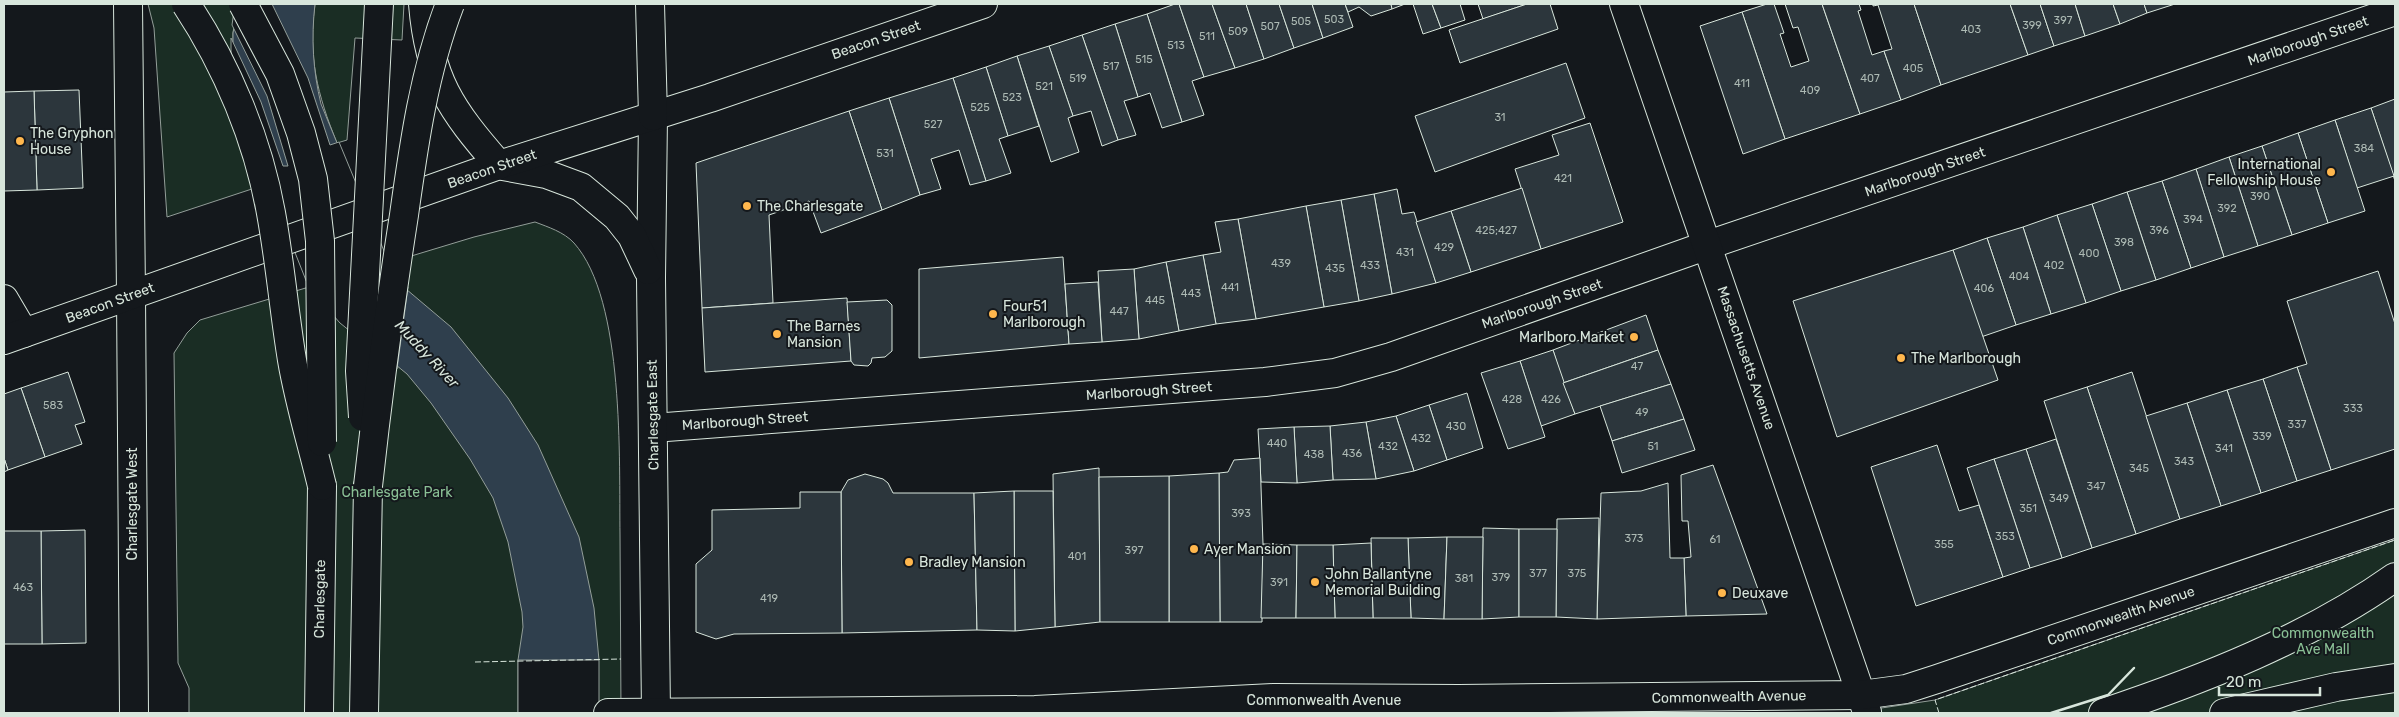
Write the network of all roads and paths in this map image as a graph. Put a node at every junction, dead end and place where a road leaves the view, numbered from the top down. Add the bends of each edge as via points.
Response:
1 (111, 4) edge
2 (128, 4) edge
3 (186, 4) edge
4 (243, 4) edge
5 (379, 4) edge
6 (423, 4) edge
7 (450, 4) edge
8 (650, 4) edge
9 (983, 4) edge
10 (1624, 4) edge
11 (2395, 11) edge
12 (128, 35) junction
13 (653, 116) junction
14 (499, 165) junction
15 (1708, 245) junction
16 (651, 278) junction
17 (131, 295) junction
18 (4, 299) edge
19 (14, 337) edge
20 (653, 428) junction
21 (322, 486) junction
22 (368, 486) junction
23 (2395, 523) edge
24 (2395, 577) edge
25 (2395, 678) edge
26 (1865, 704) edge
27 (1035, 710) junction
28 (656, 712) edge
29 (134, 713) edge
30 (319, 713) edge
31 (364, 713) edge
32 (610, 713) edge
33 (1090, 713) edge
34 (2103, 713) edge
35 (2224, 713) edge

1 - 12 main road
2 - 12 main road, Charlesgate West
3 - 21 main road, bridge via 224,71 261,171 273,225 293,363
4 - 21 main road, bridge via 280,74 301,133 314,187 320,241
5 - 22 main road, bridge via 360,371
6 - 14 main road via 425,37 436,74 453,110
7 - 22 main road, bridge via 434,48 417,129 391,300
8 - 13 main road, Charlesgate East
9 - 13 main road, Beacon Street
10 - 15 main road, Massachusetts Avenue
11 - 15 main road, Marlborough Street
12 - 17 main road, Charlesgate West
13 - 14 main road, Beacon Street
13 - 16 main road, Charlesgate East
14 - 16 main road via 546,174 582,187 622,223 642,254
14 - 17 main road, Beacon Street, bridge
15 - 20 main road, Marlborough Street via 1391,357 1335,373 1265,382
15 - 26 main road, Massachusetts Avenue
16 - 20 main road, Charlesgate East
17 - 19 main road, Beacon Street
17 - 29 main road, Charlesgate West
18 - 19 main road
20 - 28 main road, Charlesgate East
21 - 30 main road, Charlesgate
22 - 31 main road
23 - 26 main road, Commonwealth Avenue
24 - 34 main road via 2328,618 2263,650 2159,694
25 - 35 main road via 2336,686
26 - 27 main road, Commonwealth Avenue via 1273,698
27 - 28 main road, Commonwealth Avenue
27 - 33 main road, Commonwealth Avenue
28 - 32 main road, Commonwealth Avenue

